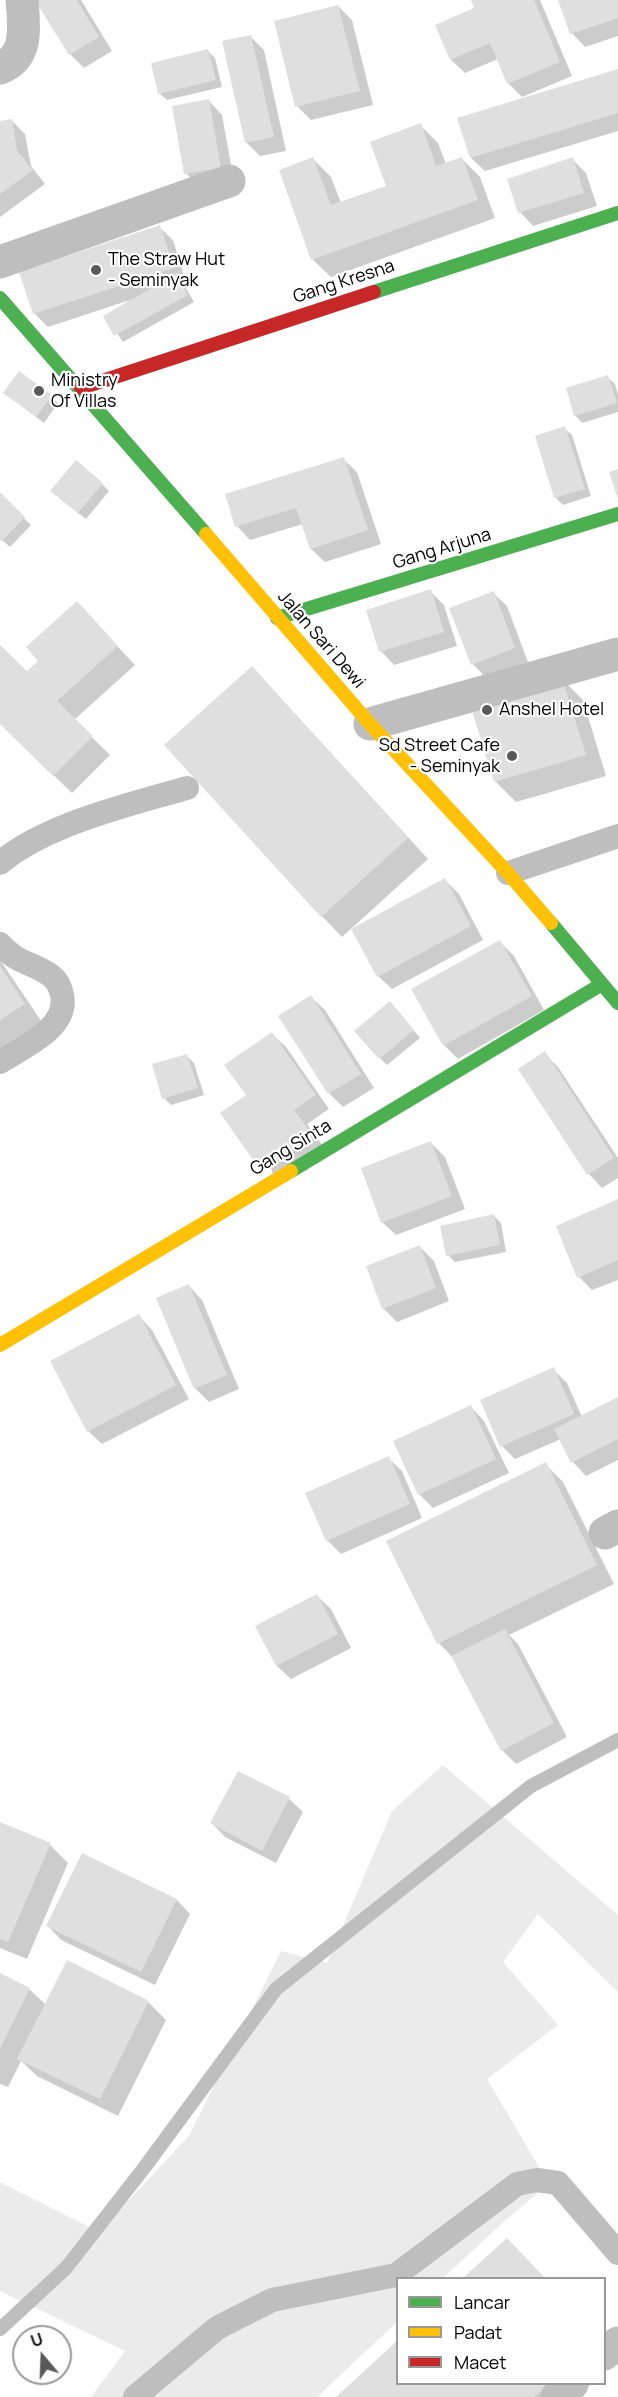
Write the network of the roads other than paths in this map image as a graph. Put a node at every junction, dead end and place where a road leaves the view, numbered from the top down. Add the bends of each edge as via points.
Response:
1 (22, 0) edge
2 (0, 68) edge
3 (229, 181) dead end
4 (618, 213) edge
5 (0, 262) edge
6 (0, 298) edge
7 (81, 388) junction
8 (618, 514) edge
9 (277, 618) junction
10 (618, 654) edge
11 (370, 724) junction
12 (187, 788) dead end
13 (618, 836) edge
14 (0, 863) edge
15 (508, 873) junction
16 (0, 944) edge
17 (602, 984) junction
18 (618, 1003) edge
19 (0, 1062) edge
20 (0, 1345) edge
21 (618, 2253) edge
22 (618, 2343) edge
23 (606, 2352) edge
24 (571, 2385) edge
25 (135, 2397) edge
26 (557, 2397) edge

1 - 2 street via 23,45 9,65
3 - 5 street
4 - 7 street, Gang Kresna
6 - 7 street, Jalan Sari Dewi
7 - 9 street, Jalan Sari Dewi
8 - 9 street, Gang Arjuna
9 - 11 street, Jalan Sari Dewi
10 - 11 street
11 - 15 street, Jalan Sari Dewi
12 - 14 lane via 53,832
13 - 15 lane
15 - 17 street, Jalan Sari Dewi
16 - 19 lane via 15,960 47,973 58,983 63,1008 51,1027
17 - 18 street, Jalan Sari Dewi
17 - 20 street, Gang Sinta
21 - 25 lane via 558,2183 537,2180 517,2184 396,2275 272,2300 216,2328
22 - 23 street
24 - 26 street

